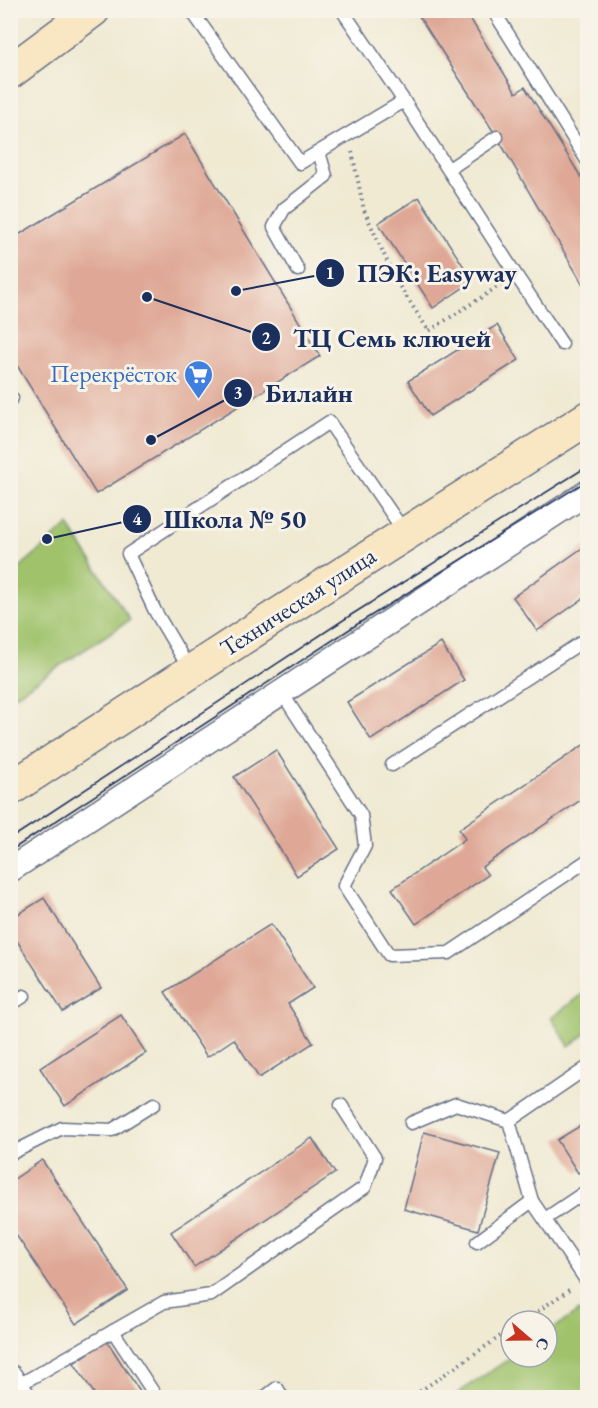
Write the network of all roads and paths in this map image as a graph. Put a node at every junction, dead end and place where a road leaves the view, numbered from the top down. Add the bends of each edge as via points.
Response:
1 (93, 10) edge
2 (191, 10) edge
3 (342, 10) edge
4 (493, 10) edge
5 (10, 72) edge
6 (404, 101) junction
7 (349, 134) junction
8 (496, 137) dead end
9 (319, 152) junction
10 (588, 162) edge
11 (449, 169) junction
12 (298, 270) dead end
13 (516, 275) junction
14 (562, 344) dead end
15 (588, 418) edge
16 (588, 492) edge
17 (405, 533) junction
18 (588, 639) edge
19 (191, 671) junction
20 (282, 693) junction
21 (392, 765) dead end
22 (10, 789) edge
23 (588, 860) edge
24 (10, 870) edge
25 (24, 996) dead end
26 (10, 1005) edge
27 (588, 1066) edge
28 (154, 1104) dead end
29 (341, 1105) dead end
30 (509, 1121) junction
31 (411, 1123) dead end
32 (11, 1153) edge
33 (588, 1190) edge
34 (531, 1201) junction
35 (545, 1219) junction
36 (477, 1242) dead end
37 (586, 1281) edge
38 (542, 1309) edge
39 (113, 1331) junction
40 (499, 1337) edge
41 (17, 1387) edge
42 (158, 1398) edge
43 (264, 1398) edge
44 (283, 1398) edge
45 (410, 1398) edge

1 - 5 main road
2 - 9 lane via 300,163
3 - 6 lane
4 - 10 lane
6 - 7 lane
6 - 11 lane
7 - 9 lane
7 - 13 path via 364,210 396,281 429,331
8 - 11 lane
9 - 12 lane via 326,176 284,209 274,227
11 - 13 lane
13 - 14 lane
15 - 17 main road, Техническая улица
16 - 20 street
17 - 19 main road, Техническая улица
17 - 19 lane via 329,422 128,554 155,611
18 - 21 lane
19 - 22 main road, Техническая улица
20 - 23 lane via 361,815 365,846 344,886 389,955 449,953
20 - 24 street
25 - 26 lane
27 - 30 lane
28 - 32 lane via 112,1130 62,1128
29 - 39 lane via 375,1158 365,1187 211,1295 164,1302
30 - 31 lane via 456,1104
30 - 34 lane
33 - 35 lane
34 - 35 lane
34 - 36 lane
35 - 37 lane
37 - 38 path
39 - 41 lane
39 - 42 lane
40 - 45 path
43 - 44 lane via 277,1388

